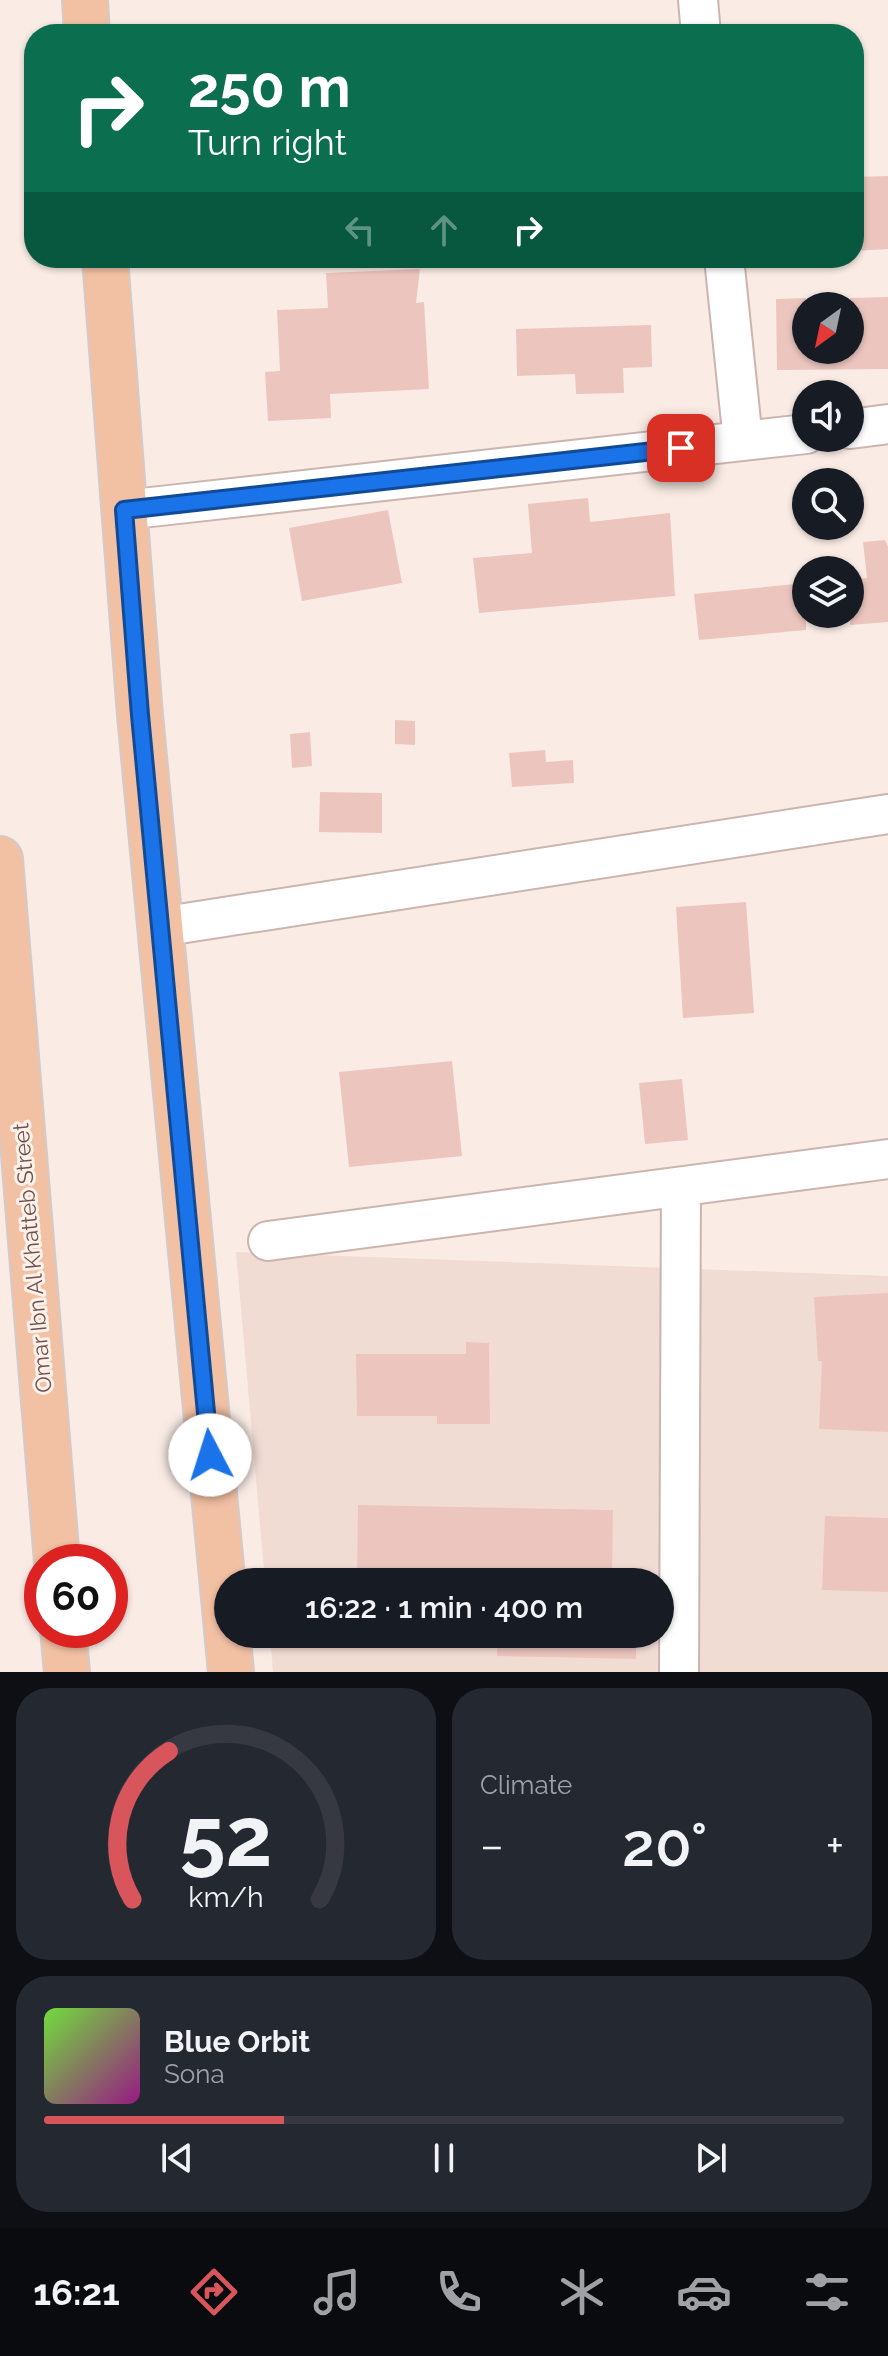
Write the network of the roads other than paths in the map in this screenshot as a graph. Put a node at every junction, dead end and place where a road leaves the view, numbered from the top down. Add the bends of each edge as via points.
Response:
1 (85, 0) edge
2 (698, 0) edge
3 (86, 24) edge
4 (700, 24) edge
5 (106, 268) edge
6 (725, 268) edge
7 (888, 424) edge
8 (864, 427) edge
9 (792, 436) edge
10 (743, 441) junction
11 (124, 510) junction
12 (888, 814) edge
13 (0, 859) edge
14 (160, 927) junction
15 (2, 943) edge
16 (888, 1159) edge
17 (681, 1187) junction
18 (268, 1241) dead end
19 (55, 1544) edge
20 (65, 1648) edge
21 (67, 1672) edge
22 (231, 1672) edge
23 (679, 1672) edge

1 - 3 main road
2 - 4 street
5 - 11 main road
6 - 10 street
7 - 8 street
9 - 10 street
10 - 11 street
11 - 14 main road
12 - 14 street
13 - 15 main road, Omar Ibn Al Khatteb Street
14 - 22 main road
15 - 19 main road, Omar Ibn Al Khatteb Street
16 - 17 street
17 - 18 street
17 - 23 street
20 - 21 main road

